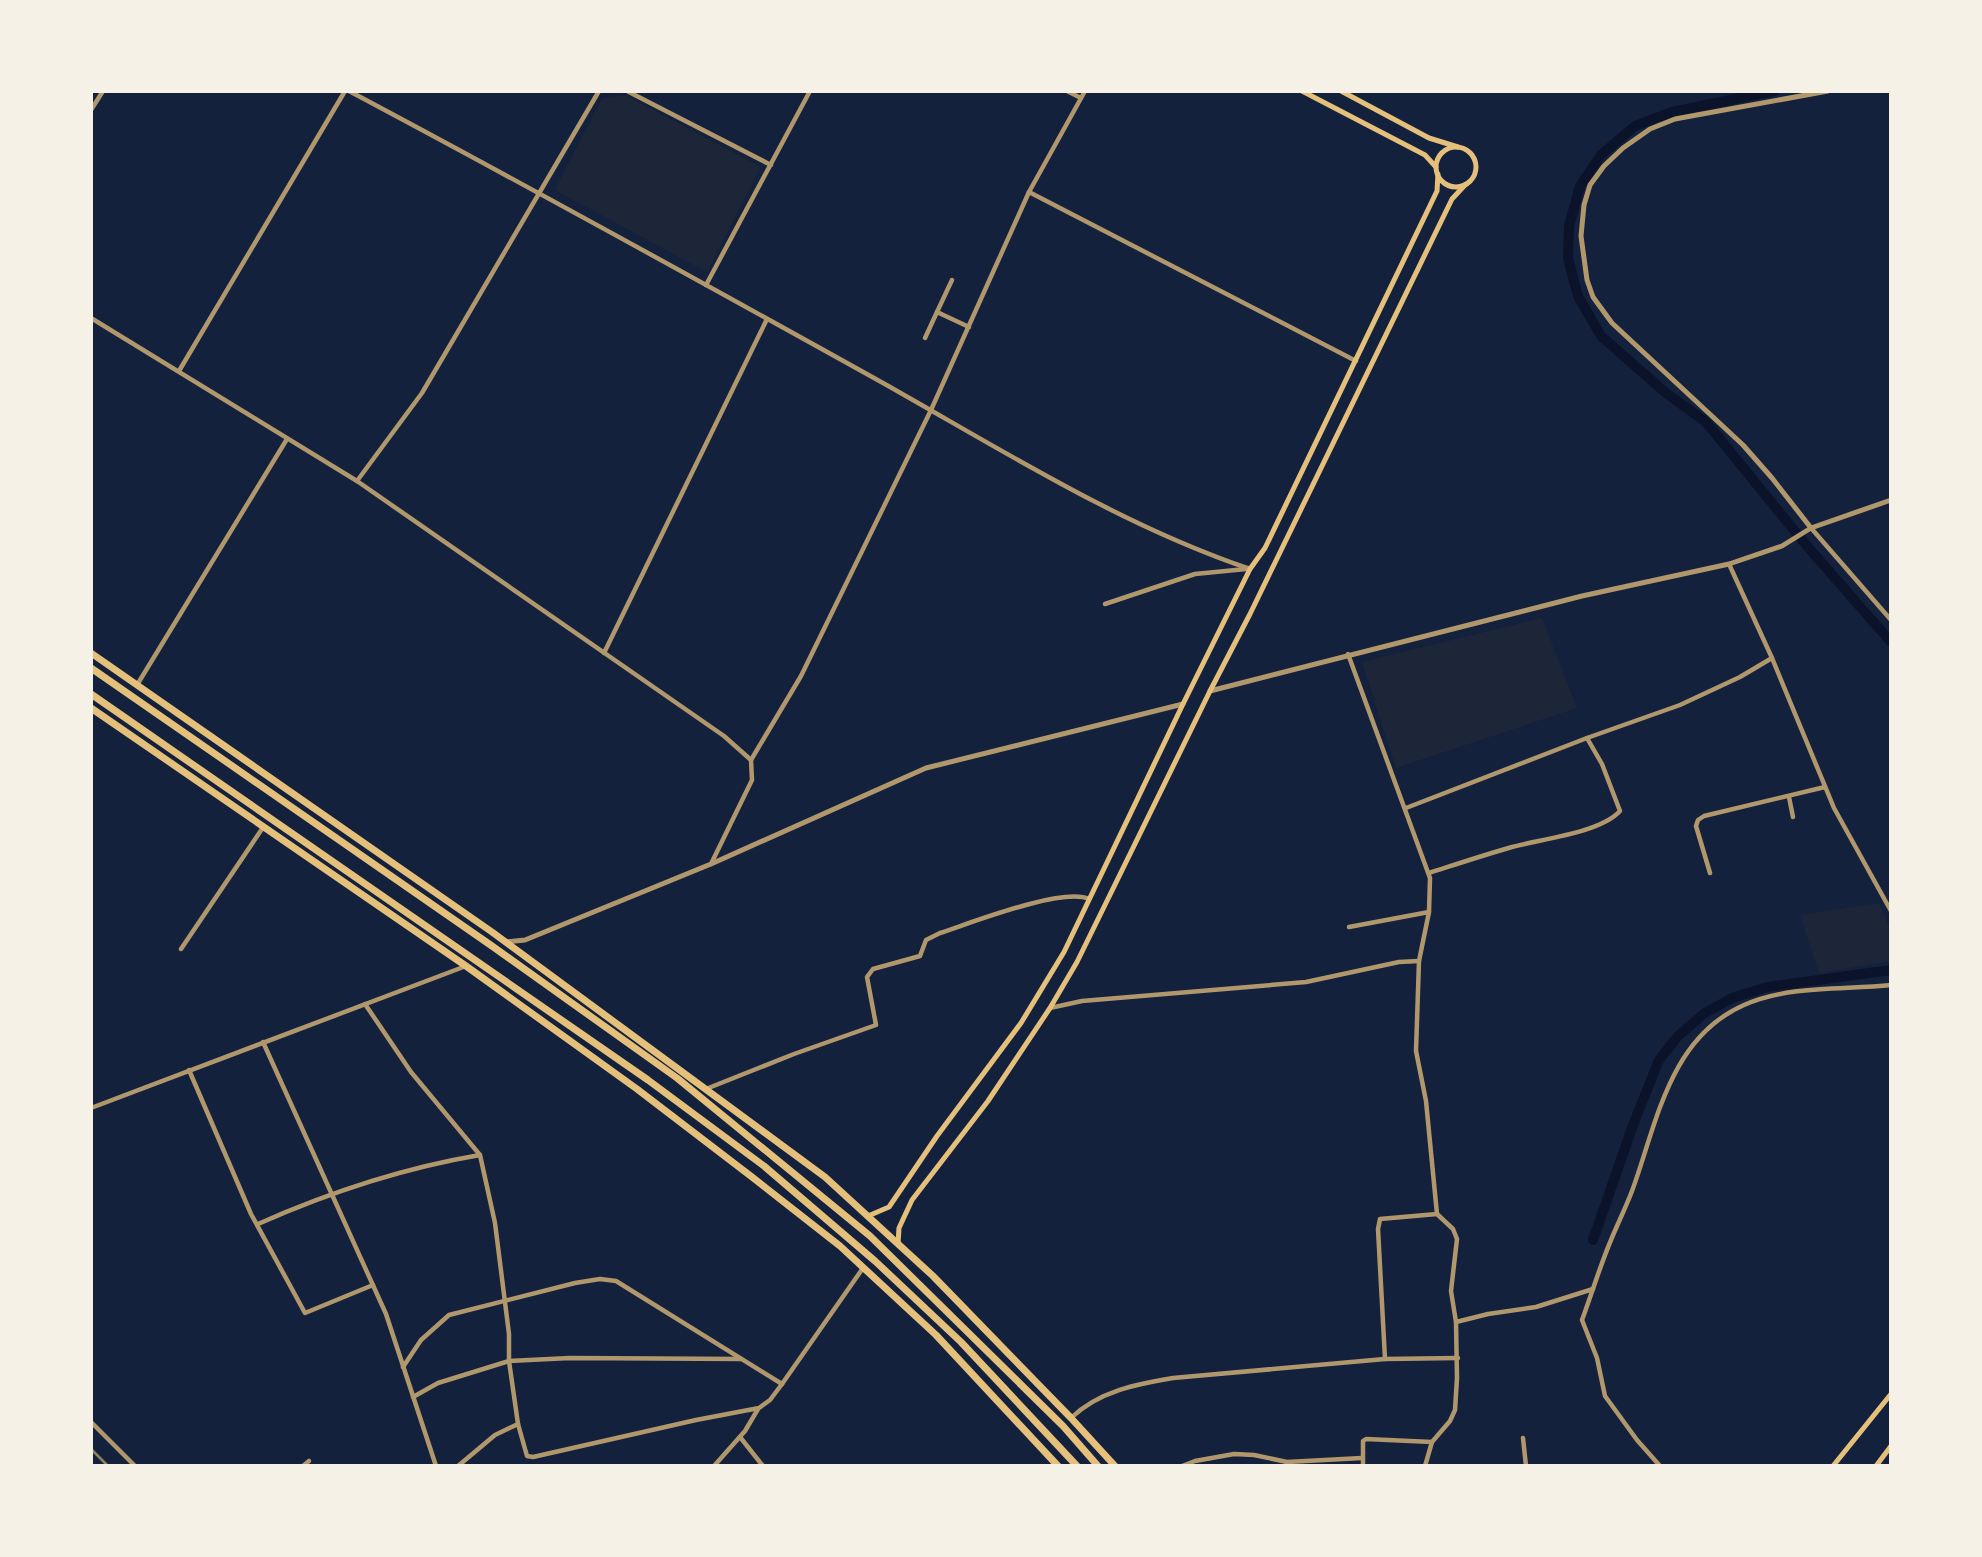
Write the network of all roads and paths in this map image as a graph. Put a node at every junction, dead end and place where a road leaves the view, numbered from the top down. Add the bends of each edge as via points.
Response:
1 (103, 91) edge
2 (347, 91) edge
3 (599, 91) edge
4 (627, 91) edge
5 (810, 91) edge
6 (1068, 91) edge
7 (1085, 91) edge
8 (1302, 91) edge
9 (1341, 91) edge
10 (1828, 91) edge
11 (1081, 98) junction
12 (91, 110) edge
13 (1458, 147) junction
14 (771, 165) junction
15 (1437, 171) junction
16 (1465, 185) junction
17 (539, 192) junction
18 (1029, 192) junction
19 (952, 280) dead end
20 (706, 285) junction
21 (937, 313) junction
22 (91, 318) edge
23 (767, 318) junction
24 (969, 327) junction
25 (925, 338) dead end
26 (1356, 361) junction
27 (179, 371) junction
28 (931, 410) junction
29 (286, 439) junction
30 (357, 481) junction
31 (1891, 500) edge
32 (1808, 530) junction
33 (1728, 564) junction
34 (1250, 569) junction
35 (1104, 604) dead end
36 (1891, 620) edge
37 (91, 653) edge
38 (604, 653) junction
39 (1348, 654) junction
40 (1772, 658) junction
41 (91, 668) edge
42 (138, 685) junction
43 (1210, 691) junction
44 (91, 694) edge
45 (1183, 704) junction
46 (91, 708) edge
47 (1587, 738) junction
48 (751, 760) junction
49 (1825, 787) junction
50 (1789, 797) junction
51 (1406, 808) junction
52 (1793, 817) dead end
53 (264, 826) junction
54 (711, 864) junction
55 (1429, 873) junction
56 (1710, 873) dead end
57 (1089, 899) junction
58 (1891, 911) edge
59 (1429, 912) junction
60 (1349, 927) dead end
61 (525, 940) junction
62 (505, 942) junction
63 (180, 948) dead end
64 (524, 956) junction
65 (1419, 961) junction
66 (466, 966) junction
67 (1891, 985) edge
68 (365, 1004) junction
69 (1050, 1008) junction
70 (263, 1042) junction
71 (189, 1070) junction
72 (706, 1090) junction
73 (91, 1108) edge
74 (480, 1155) junction
75 (332, 1194) junction
76 (1437, 1214) junction
77 (868, 1216) junction
78 (258, 1224) junction
79 (898, 1244) junction
80 (863, 1267) junction
81 (373, 1285) junction
82 (1593, 1289) junction
83 (505, 1301) junction
84 (1456, 1322) junction
85 (1458, 1358) junction
86 (743, 1359) junction
87 (1385, 1359) junction
88 (509, 1361) junction
89 (403, 1367) junction
90 (782, 1384) junction
91 (1891, 1394) edge
92 (413, 1397) junction
93 (759, 1408) junction
94 (1072, 1418) junction
95 (91, 1422) edge
96 (518, 1424) junction
97 (740, 1437) junction
98 (1523, 1438) dead end
99 (1433, 1442) junction
100 (1891, 1446) edge
101 (1362, 1458) junction
102 (309, 1461) dead end
103 (135, 1466) edge
104 (303, 1466) edge
105 (436, 1466) edge
106 (458, 1466) edge
107 (714, 1466) edge
108 (763, 1466) edge
109 (1058, 1466) edge
110 (1077, 1466) edge
111 (1098, 1466) edge
112 (1115, 1466) edge
113 (1182, 1466) edge
114 (1363, 1466) edge
115 (1426, 1466) edge
116 (1526, 1466) edge
117 (1660, 1466) edge
118 (1833, 1466) edge
119 (1876, 1466) edge

1 - 12 street
2 - 17 street
2 - 27 street
3 - 17 street
4 - 14 street
5 - 14 street
6 - 11 street
7 - 11 street
8 - 15 main road via 1425,155
9 - 13 main road via 1429,138
10 - 32 street via 1675,119 1650,129 1623,148 1590,185 1581,236 1593,297 1612,323 1743,445
11 - 18 street
13 - 15 main road via 1440,155
13 - 16 main road via 1470,152 1476,164 1474,176
14 - 20 street
15 - 16 main road via 1446,184
15 - 26 main road via 1437,191
16 - 43 main road via 1452,199
17 - 20 street
17 - 30 street via 422,393
18 - 24 street
18 - 26 street
19 - 21 street
20 - 23 street
21 - 24 street
21 - 25 street
22 - 27 street
23 - 28 street
23 - 38 street
24 - 28 street
26 - 34 main road via 1265,548
27 - 29 street
28 - 34 street via 1058,483 1206,554
28 - 48 street via 801,676
29 - 30 street
29 - 42 street
30 - 38 street
31 - 32 street
32 - 33 street via 1782,546
32 - 36 street
33 - 39 street
33 - 40 street
34 - 35 street via 1195,573
34 - 45 main road
37 - 42 highway
38 - 48 street
39 - 43 street
39 - 51 street
40 - 47 street via 1680,705
40 - 49 street
41 - 111 highway via 677,1078 870,1236
42 - 62 highway
43 - 69 main road
44 - 110 highway via 638,1073 764,1166 961,1342
45 - 54 street via 926,768
45 - 57 main road
46 - 53 highway
47 - 51 street
47 - 55 street via 1620,811 1615,817 1583,831
48 - 54 street via 752,780
49 - 50 street
49 - 58 street
50 - 52 street
50 - 56 street via 1698,820
51 - 55 street
53 - 63 street
53 - 66 highway
54 - 61 street
55 - 59 street
57 - 72 street via 1047,900 940,933 926,940 920,956 869,973 876,1025
57 - 77 main road via 1064,952 1021,1023 889,1207
59 - 60 street
59 - 65 street
61 - 62 street
61 - 64 street
62 - 64 highway
64 - 72 highway
65 - 69 street via 1306,982 1082,1001
65 - 76 street via 1416,1051 1426,1101
66 - 68 street
66 - 80 highway via 637,1088
67 - 82 street via 1765,997 1726,1014 1700,1037 1667,1087
68 - 70 street
68 - 74 street via 411,1072
69 - 79 main road via 988,1101 912,1200 899,1227
70 - 71 street
70 - 75 street
71 - 73 street
71 - 78 street
72 - 77 highway via 824,1177
74 - 75 street via 418,1167
74 - 83 street
75 - 78 street
75 - 81 street
76 - 84 street via 1457,1239 1451,1291
76 - 87 street via 1380,1219
77 - 79 highway
78 - 81 street via 305,1313
79 - 94 highway
80 - 90 street
80 - 109 highway via 936,1335
81 - 89 street
82 - 84 street via 1536,1307
82 - 117 street via 1582,1320 1605,1396
83 - 86 street via 575,1283 616,1281
83 - 88 street
83 - 89 street via 449,1315 421,1340
84 - 85 street
85 - 87 street
85 - 99 street via 1455,1410
86 - 88 street
86 - 90 street
87 - 94 street via 1151,1382 1107,1394
88 - 92 street via 438,1383
88 - 96 street
89 - 92 street
90 - 93 street
91 - 118 main road
92 - 105 street
93 - 96 street via 533,1457 525,1454
93 - 97 street
94 - 112 highway
95 - 103 street
96 - 106 street via 495,1435
97 - 107 street
97 - 108 street
98 - 116 street
99 - 101 street via 1366,1439
99 - 115 street
100 - 119 main road
101 - 113 street via 1287,1462 1234,1454
101 - 114 street
102 - 104 street

